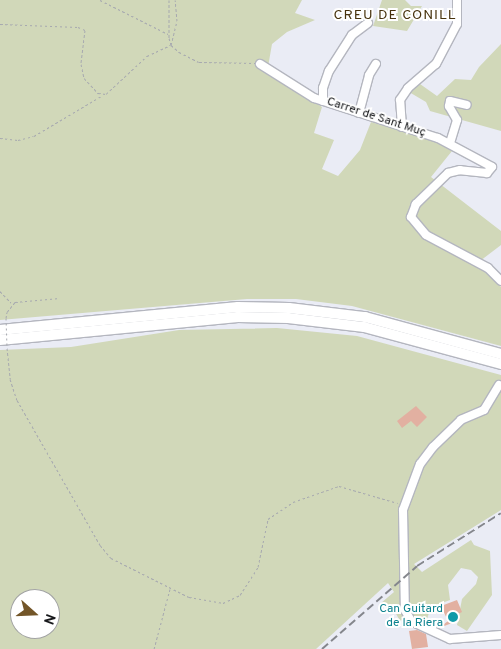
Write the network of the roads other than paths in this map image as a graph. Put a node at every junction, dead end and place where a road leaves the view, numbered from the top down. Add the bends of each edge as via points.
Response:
1 (457, 0) edge
2 (368, 23) dead end
3 (260, 64) road end
4 (376, 64) dead end
5 (322, 101) junction
6 (467, 105) dead end
7 (359, 112) junction
8 (402, 127) junction
9 (450, 143) junction
10 (501, 281) edge
11 (0, 330) edge
12 (3, 344) edge
13 (501, 354) edge
14 (501, 364) edge
15 (499, 385) dead end
16 (501, 636) edge

1 - 8 street via 457,24 436,64 408,88 400,100
2 - 5 street via 352,35 329,71
3 - 5 street, Carrer de Sant Muç via 298,90
4 - 7 street via 369,75
5 - 7 street, Carrer de Sant Muç
6 - 9 street via 450,101 457,120
7 - 8 street, Carrer de Sant Muç
8 - 9 street, Carrer de Sant Muç
9 - 10 street, Carrer de Sant Muç via 492,170 483,173 460,170 448,174 416,204 411,216 426,236 488,268
11 - 13 highway via 228,308 289,308 365,317
12 - 14 highway via 180,321 288,318 364,327
15 - 16 street via 484,410 444,432 420,464 404,505 405,610 411,621 450,639

